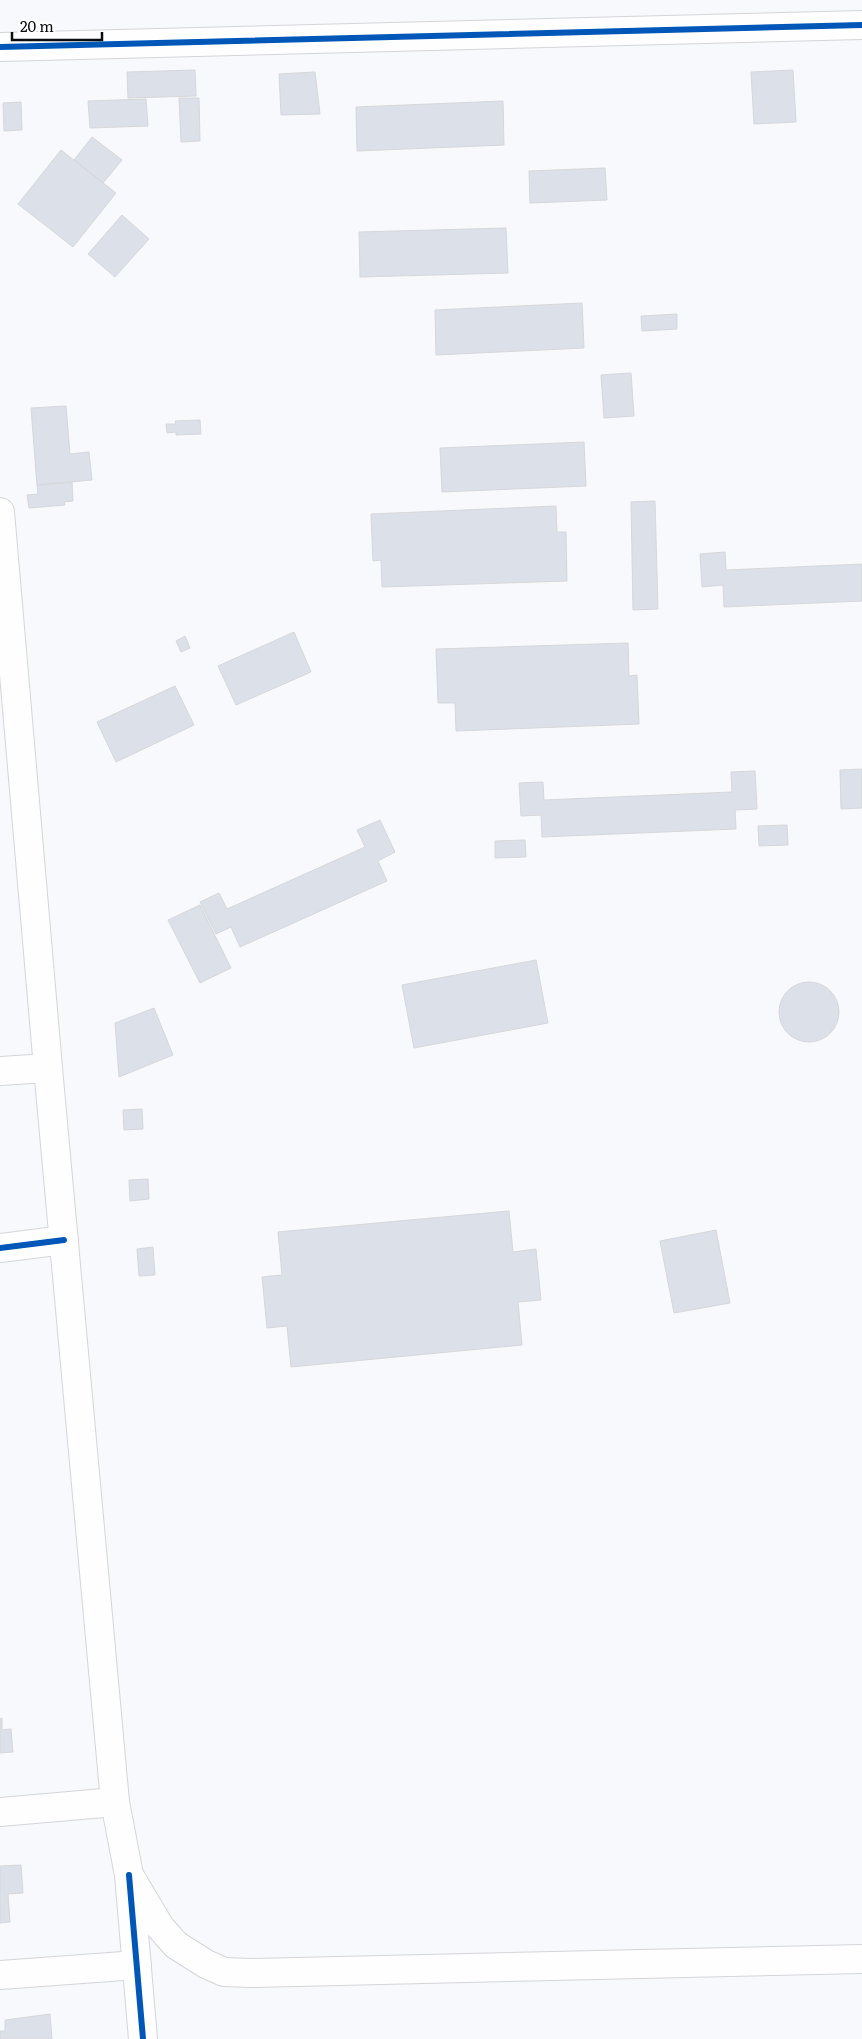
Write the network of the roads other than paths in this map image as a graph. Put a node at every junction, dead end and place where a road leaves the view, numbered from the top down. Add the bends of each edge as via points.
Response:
1 (862, 25) edge
2 (0, 47) edge
3 (0, 512) edge
4 (48, 1068) junction
5 (0, 1071) edge
6 (64, 1240) junction
7 (0, 1248) edge
8 (115, 1802) junction
9 (0, 1812) edge
10 (129, 1875) junction
11 (862, 1959) edge
12 (137, 1965) junction
13 (0, 1975) edge
14 (143, 2039) edge

1 - 2 main road
3 - 4 main road
4 - 5 main road
4 - 6 main road
6 - 7 main road
6 - 8 main road
8 - 9 main road
8 - 10 main road
10 - 11 main road via 160,1927 176,1944 224,1972
10 - 12 main road
12 - 13 main road
12 - 14 main road

